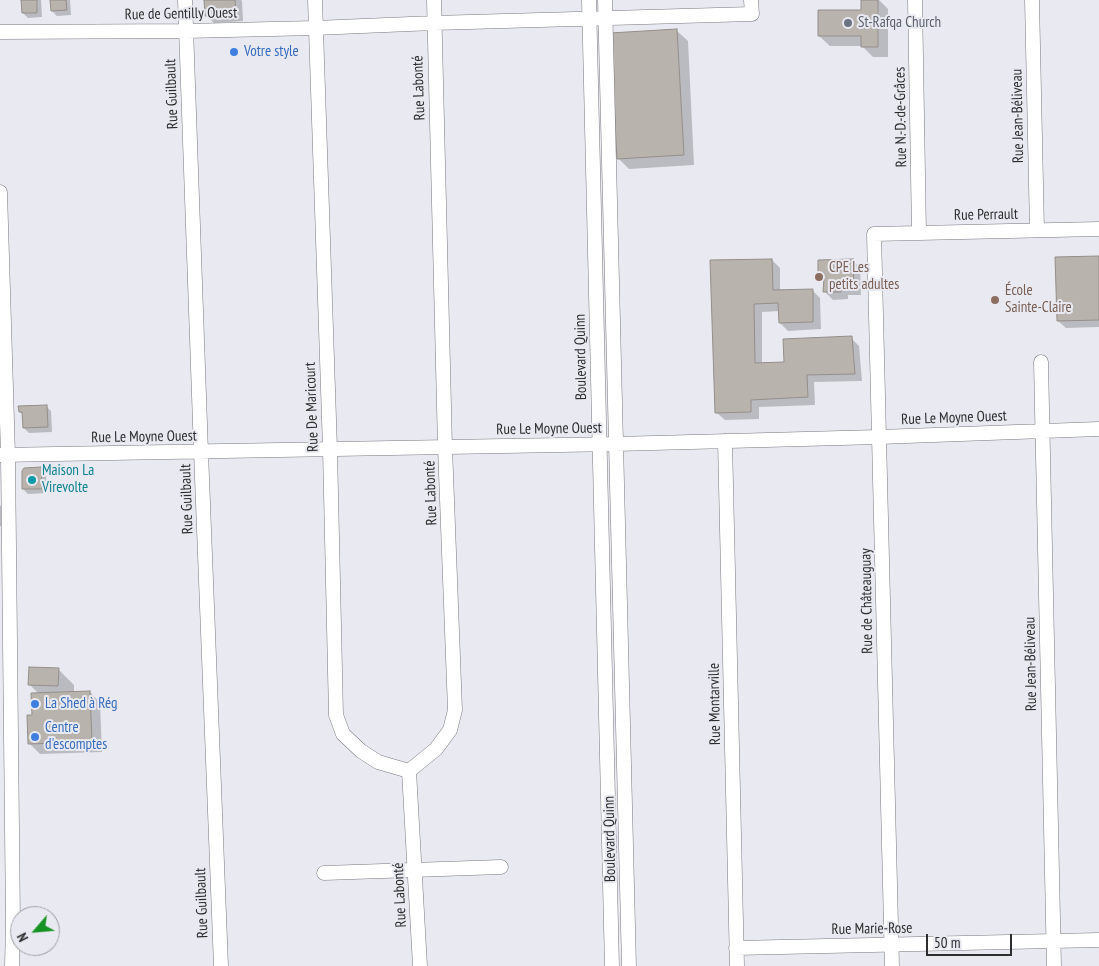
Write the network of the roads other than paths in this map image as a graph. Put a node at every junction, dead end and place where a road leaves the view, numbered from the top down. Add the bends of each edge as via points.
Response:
1 (185, 0) edge
2 (315, 0) edge
3 (434, 0) edge
4 (588, 0) edge
5 (605, 0) edge
6 (751, 0) edge
7 (915, 0) edge
8 (1032, 0) edge
9 (589, 18) junction
10 (606, 18) junction
11 (434, 23) junction
12 (315, 28) junction
13 (186, 31) junction
14 (0, 32) edge
15 (0, 192) edge
16 (1099, 229) edge
17 (1037, 230) junction
18 (919, 233) junction
19 (874, 234) joint
20 (1, 293) edge
21 (1041, 362) dead end
22 (1099, 429) edge
23 (1042, 432) junction
24 (879, 437) junction
25 (725, 441) junction
26 (599, 444) junction
27 (616, 444) junction
28 (445, 447) junction
29 (330, 449) junction
30 (201, 452) junction
31 (4, 455) edge
32 (623, 712) junction
33 (606, 713) junction
34 (409, 771) junction
35 (501, 867) dead end
36 (415, 870) junction
37 (324, 873) dead end
38 (1099, 940) edge
39 (1053, 941) junction
40 (892, 945) junction
41 (736, 948) junction
42 (12, 966) edge
43 (221, 966) edge
44 (420, 966) edge
45 (612, 966) edge
46 (629, 966) edge
47 (737, 966) edge
48 (892, 966) edge
49 (1054, 966) edge

1 - 13 street, Rue Guilbault
2 - 12 street, Rue De Maricourt
3 - 11 street, Rue Labonté
4 - 9 street, Boulevard Quinn
5 - 10 street, Boulevard Quinn
6 - 10 street, Rue de Gentilly Ouest via 752,14
7 - 18 street, Rue N.-D.-de-Grâces
8 - 17 street, Rue Jean-Béliveau
9 - 10 street, Rue de Gentilly Ouest
9 - 11 street, Rue de Gentilly Ouest
9 - 26 street, Boulevard Quinn
10 - 27 street, Boulevard Quinn
11 - 12 street, Rue de Gentilly Ouest
11 - 28 street, Rue Labonté
12 - 13 street, Rue de Gentilly Ouest
12 - 29 street, Rue De Maricourt
13 - 14 street, Rue de Gentilly Ouest
13 - 30 street, Rue Guilbault
15 - 20 street
16 - 17 street, Rue Perrault
17 - 18 street, Rue Perrault
18 - 19 street, Rue Perrault
19 - 24 street, Rue de Châteauguay
20 - 31 street
21 - 23 street, Rue Jean-Béliveau
22 - 23 street, Rue Le Moyne Ouest
23 - 24 street, Rue Le Moyne Ouest
23 - 39 street, Rue Jean-Béliveau
24 - 25 street, Rue Le Moyne Ouest
24 - 40 street, Rue de Châteauguay
25 - 27 street, Rue Le Moyne Ouest
25 - 41 street, Rue Montarville
26 - 27 street, Rue Le Moyne Ouest
26 - 28 street, Rue Le Moyne Ouest
26 - 33 street, Boulevard Quinn
27 - 32 street, Boulevard Quinn
28 - 29 street, Rue Le Moyne Ouest
28 - 34 street, Rue Labonté via 455,710 450,730 441,743
29 - 30 street, Rue Le Moyne Ouest
29 - 34 street, Rue De Maricourt via 336,715 344,734 361,751 378,762
30 - 31 street, Rue Le Moyne Ouest
30 - 43 street, Rue Guilbault
31 - 42 street
32 - 33 street
32 - 46 street, Boulevard Quinn
33 - 45 street, Boulevard Quinn
34 - 36 street, Rue Labonté
35 - 36 street
36 - 37 street
36 - 44 street, Rue Labonté
38 - 39 street, Rue Marie-Rose
39 - 40 street, Rue Marie-Rose
39 - 49 street, Rue Jean-Béliveau
40 - 41 street, Rue Marie-Rose
40 - 48 street, Rue de Châteauguay
41 - 47 street, Rue Montarville

